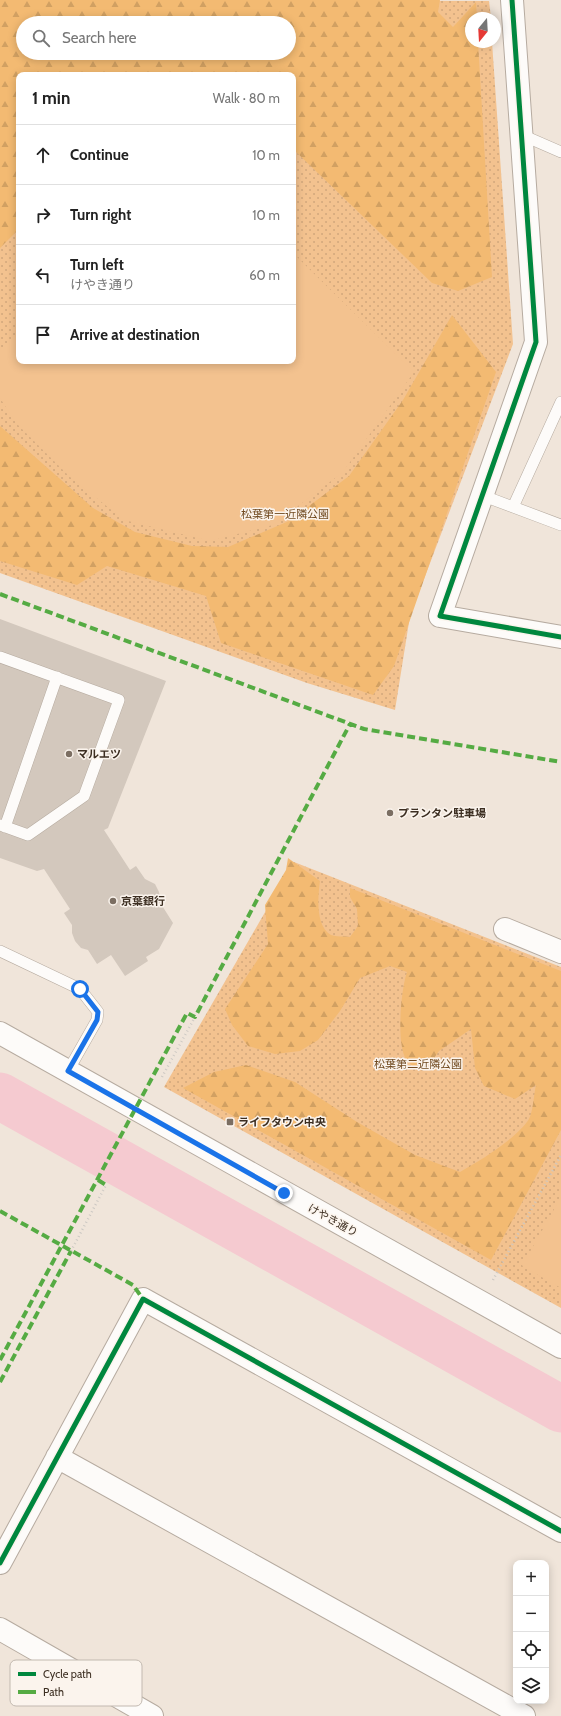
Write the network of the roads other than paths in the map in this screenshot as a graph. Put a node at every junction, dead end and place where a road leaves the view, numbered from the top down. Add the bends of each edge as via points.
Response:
1 (512, 0) edge
2 (522, 135) junction
3 (561, 152) edge
4 (561, 402) edge
5 (481, 495) junction
6 (513, 507) junction
7 (561, 525) edge
8 (561, 637) edge
9 (0, 657) edge
10 (57, 677) junction
11 (2, 826) edge
12 (505, 929) dead end
13 (0, 951) edge
14 (561, 952) edge
15 (0, 1033) edge
16 (68, 1071) junction
17 (561, 1348) edge
18 (57, 1457) junction
19 (561, 1531) edge
20 (0, 1563) edge
21 (0, 1629) edge
22 (54, 1660) edge
23 (135, 1706) edge
24 (152, 1716) edge
25 (524, 1716) edge

1 - 2 street
2 - 3 lane
2 - 5 street via 536,342
4 - 6 lane
5 - 6 lane
5 - 8 street via 440,616
6 - 7 lane
9 - 10 lane
10 - 11 lane
10 - 11 lane via 119,700 84,796 28,835
12 - 14 street
13 - 16 lane via 80,989 98,1012 97,1020
15 - 16 street, けやき通り
16 - 17 street, けやき通り
18 - 19 street via 143,1299
18 - 20 street
18 - 25 street
21 - 22 street
23 - 24 street

